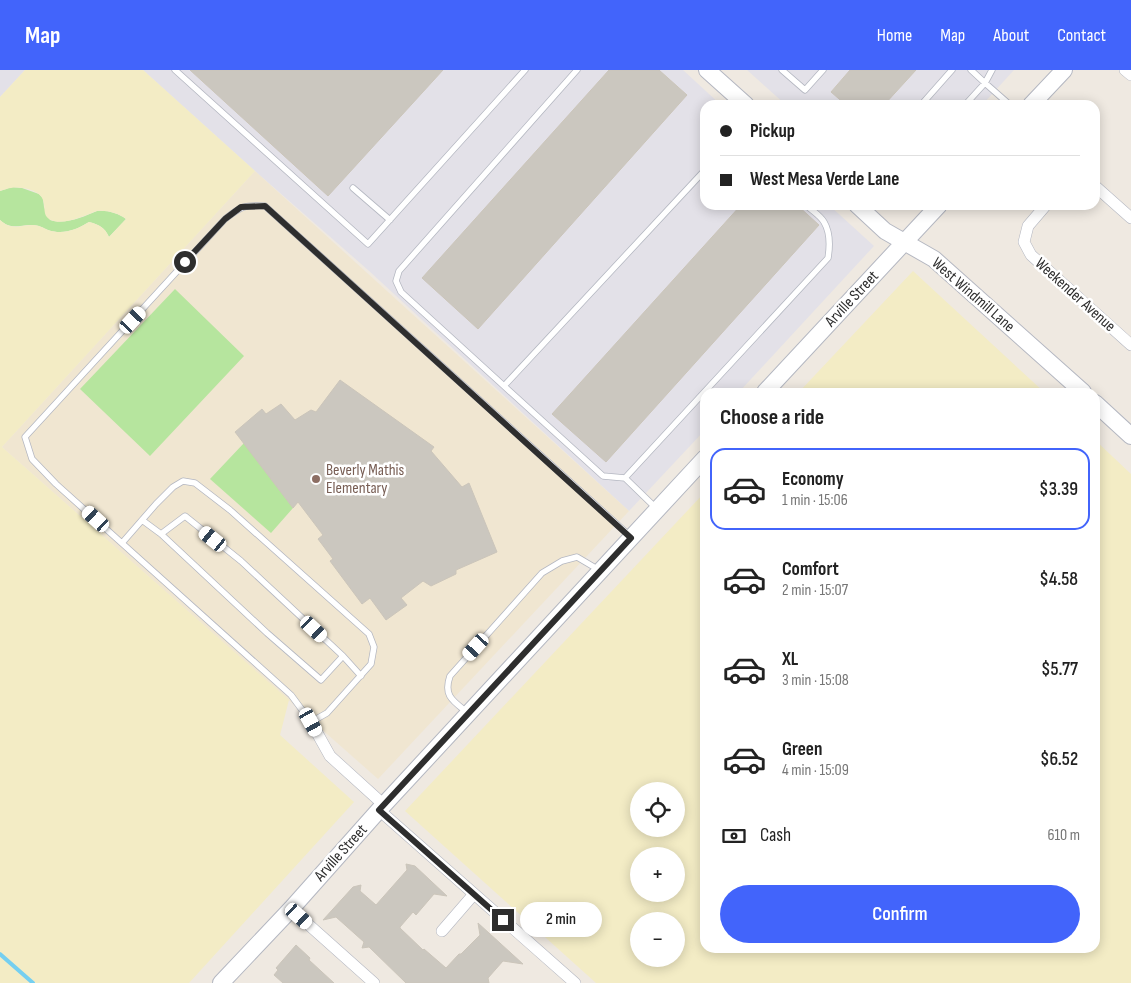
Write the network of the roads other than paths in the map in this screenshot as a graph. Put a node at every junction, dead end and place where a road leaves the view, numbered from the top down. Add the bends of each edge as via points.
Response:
1 (175, 70) edge
2 (525, 70) edge
3 (577, 70) edge
4 (708, 70) edge
5 (782, 70) edge
6 (823, 70) edge
7 (952, 70) edge
8 (971, 70) edge
9 (992, 70) edge
10 (1064, 70) edge
11 (1125, 70) edge
12 (1131, 75) edge
13 (985, 83) junction
14 (741, 100) edge
15 (925, 100) edge
16 (970, 100) edge
17 (1004, 100) edge
18 (1037, 100) edge
19 (700, 175) edge
20 (353, 188) dead end
21 (1100, 190) edge
22 (812, 210) edge
23 (862, 210) edge
24 (934, 210) edge
25 (1042, 210) edge
26 (1131, 218) edge
27 (390, 220) junction
28 (905, 242) junction
29 (1131, 345) edge
30 (504, 386) junction
31 (708, 388) edge
32 (769, 388) edge
33 (1079, 388) edge
34 (700, 397) edge
35 (1100, 408) edge
36 (1131, 436) edge
37 (700, 463) edge
38 (625, 478) junction
39 (658, 509) junction
40 (142, 520) junction
41 (161, 534) junction
42 (631, 538) junction
43 (122, 543) junction
44 (601, 570) junction
45 (343, 656) junction
46 (361, 676) junction
47 (469, 714) junction
48 (311, 722) junction
49 (381, 808) junction
50 (474, 894) junction
51 (291, 908) junction
52 (442, 930) dead end
53 (221, 983) edge
54 (374, 983) edge
55 (575, 983) edge

1 - 27 lane via 368,244
2 - 27 lane
3 - 30 lane via 399,271 396,281 401,292
4 - 14 street
5 - 6 lane via 805,90
7 - 15 lane
8 - 13 lane
9 - 13 lane
10 - 18 street
11 - 12 street
13 - 16 lane
13 - 17 lane
19 - 30 lane
20 - 27 lane
21 - 26 street
22 - 31 lane via 824,221 829,235 828,258
23 - 28 street, West Windmill Lane via 885,231
24 - 28 street, Arville Street
25 - 29 street, Weekender Avenue via 1028,226 1024,242 1031,255
28 - 32 street, Arville Street
28 - 33 street, West Windmill Lane via 934,259
30 - 38 lane via 603,476
34 - 38 lane
35 - 36 street
37 - 39 street, Arville Street
38 - 39 lane
39 - 42 street, Arville Street
40 - 41 lane
40 - 43 lane
40 - 46 lane via 173,487 183,482 195,483 230,510 369,634 374,647 371,664
41 - 45 lane via 185,516 241,561
41 - 45 lane via 321,680
42 - 43 lane via 265,206 254,206 241,207 225,219 25,437 32,459
42 - 44 street, Arville Street
43 - 48 lane via 291,695
44 - 47 street, Arville Street
44 - 47 lane via 577,558 562,561 542,573 450,676 446,686 450,696
45 - 46 lane
46 - 48 lane via 327,713
47 - 49 street, Arville Street
48 - 49 street via 330,756
49 - 50 street
49 - 51 street, Arville Street
50 - 52 street
50 - 55 street
51 - 53 street, Arville Street
51 - 54 street

